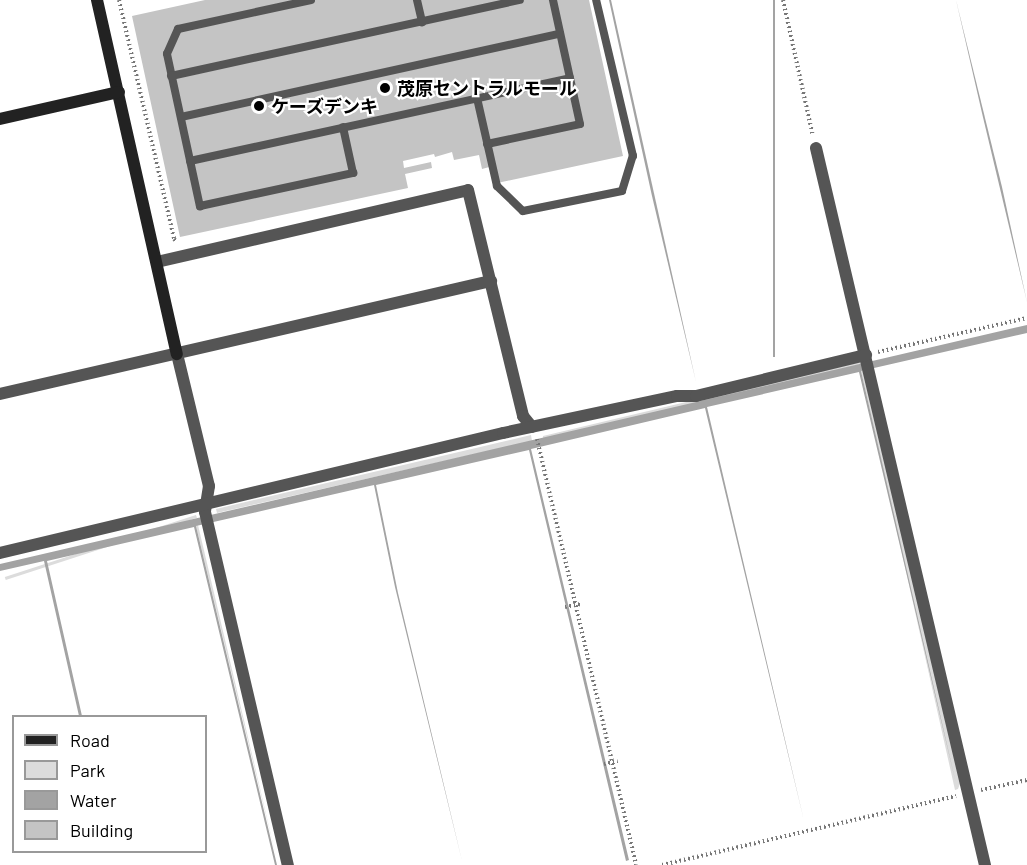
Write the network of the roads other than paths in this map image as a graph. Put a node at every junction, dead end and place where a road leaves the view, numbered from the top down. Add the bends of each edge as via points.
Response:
1 (97, 0) edge
2 (311, 0) edge
3 (417, 0) edge
4 (520, 0) edge
5 (553, 0) edge
6 (596, 0) edge
7 (422, 22) junction
8 (560, 34) junction
9 (171, 76) junction
10 (570, 78) junction
11 (119, 92) junction
12 (477, 98) junction
13 (181, 117) junction
14 (0, 119) edge
15 (343, 128) junction
16 (487, 144) junction
17 (816, 148) road end
18 (190, 161) junction
19 (157, 262) junction
20 (491, 281) junction
21 (177, 354) junction
22 (866, 355) junction
23 (0, 394) edge
24 (532, 428) junction
25 (207, 503) junction
26 (0, 553) edge
27 (288, 865) edge
28 (985, 865) edge

1 - 11 street
2 - 9 lane via 178,29 167,54
3 - 7 lane
4 - 7 lane
5 - 8 lane
6 - 16 lane via 633,156 622,191 523,211 497,186
7 - 9 lane
8 - 10 lane
8 - 13 lane
9 - 13 lane
10 - 12 lane
10 - 16 lane via 580,124
11 - 14 street
11 - 19 street
12 - 15 lane
12 - 16 lane
13 - 18 lane
15 - 18 lane
15 - 18 lane via 353,173 244,197 200,206
17 - 22 street
19 - 20 street via 468,190
19 - 21 street
20 - 21 street
20 - 24 street via 523,416
21 - 23 street
21 - 25 street via 209,486
22 - 24 street via 696,396 677,396
22 - 28 street
24 - 25 street
25 - 26 street
25 - 27 street via 205,512

